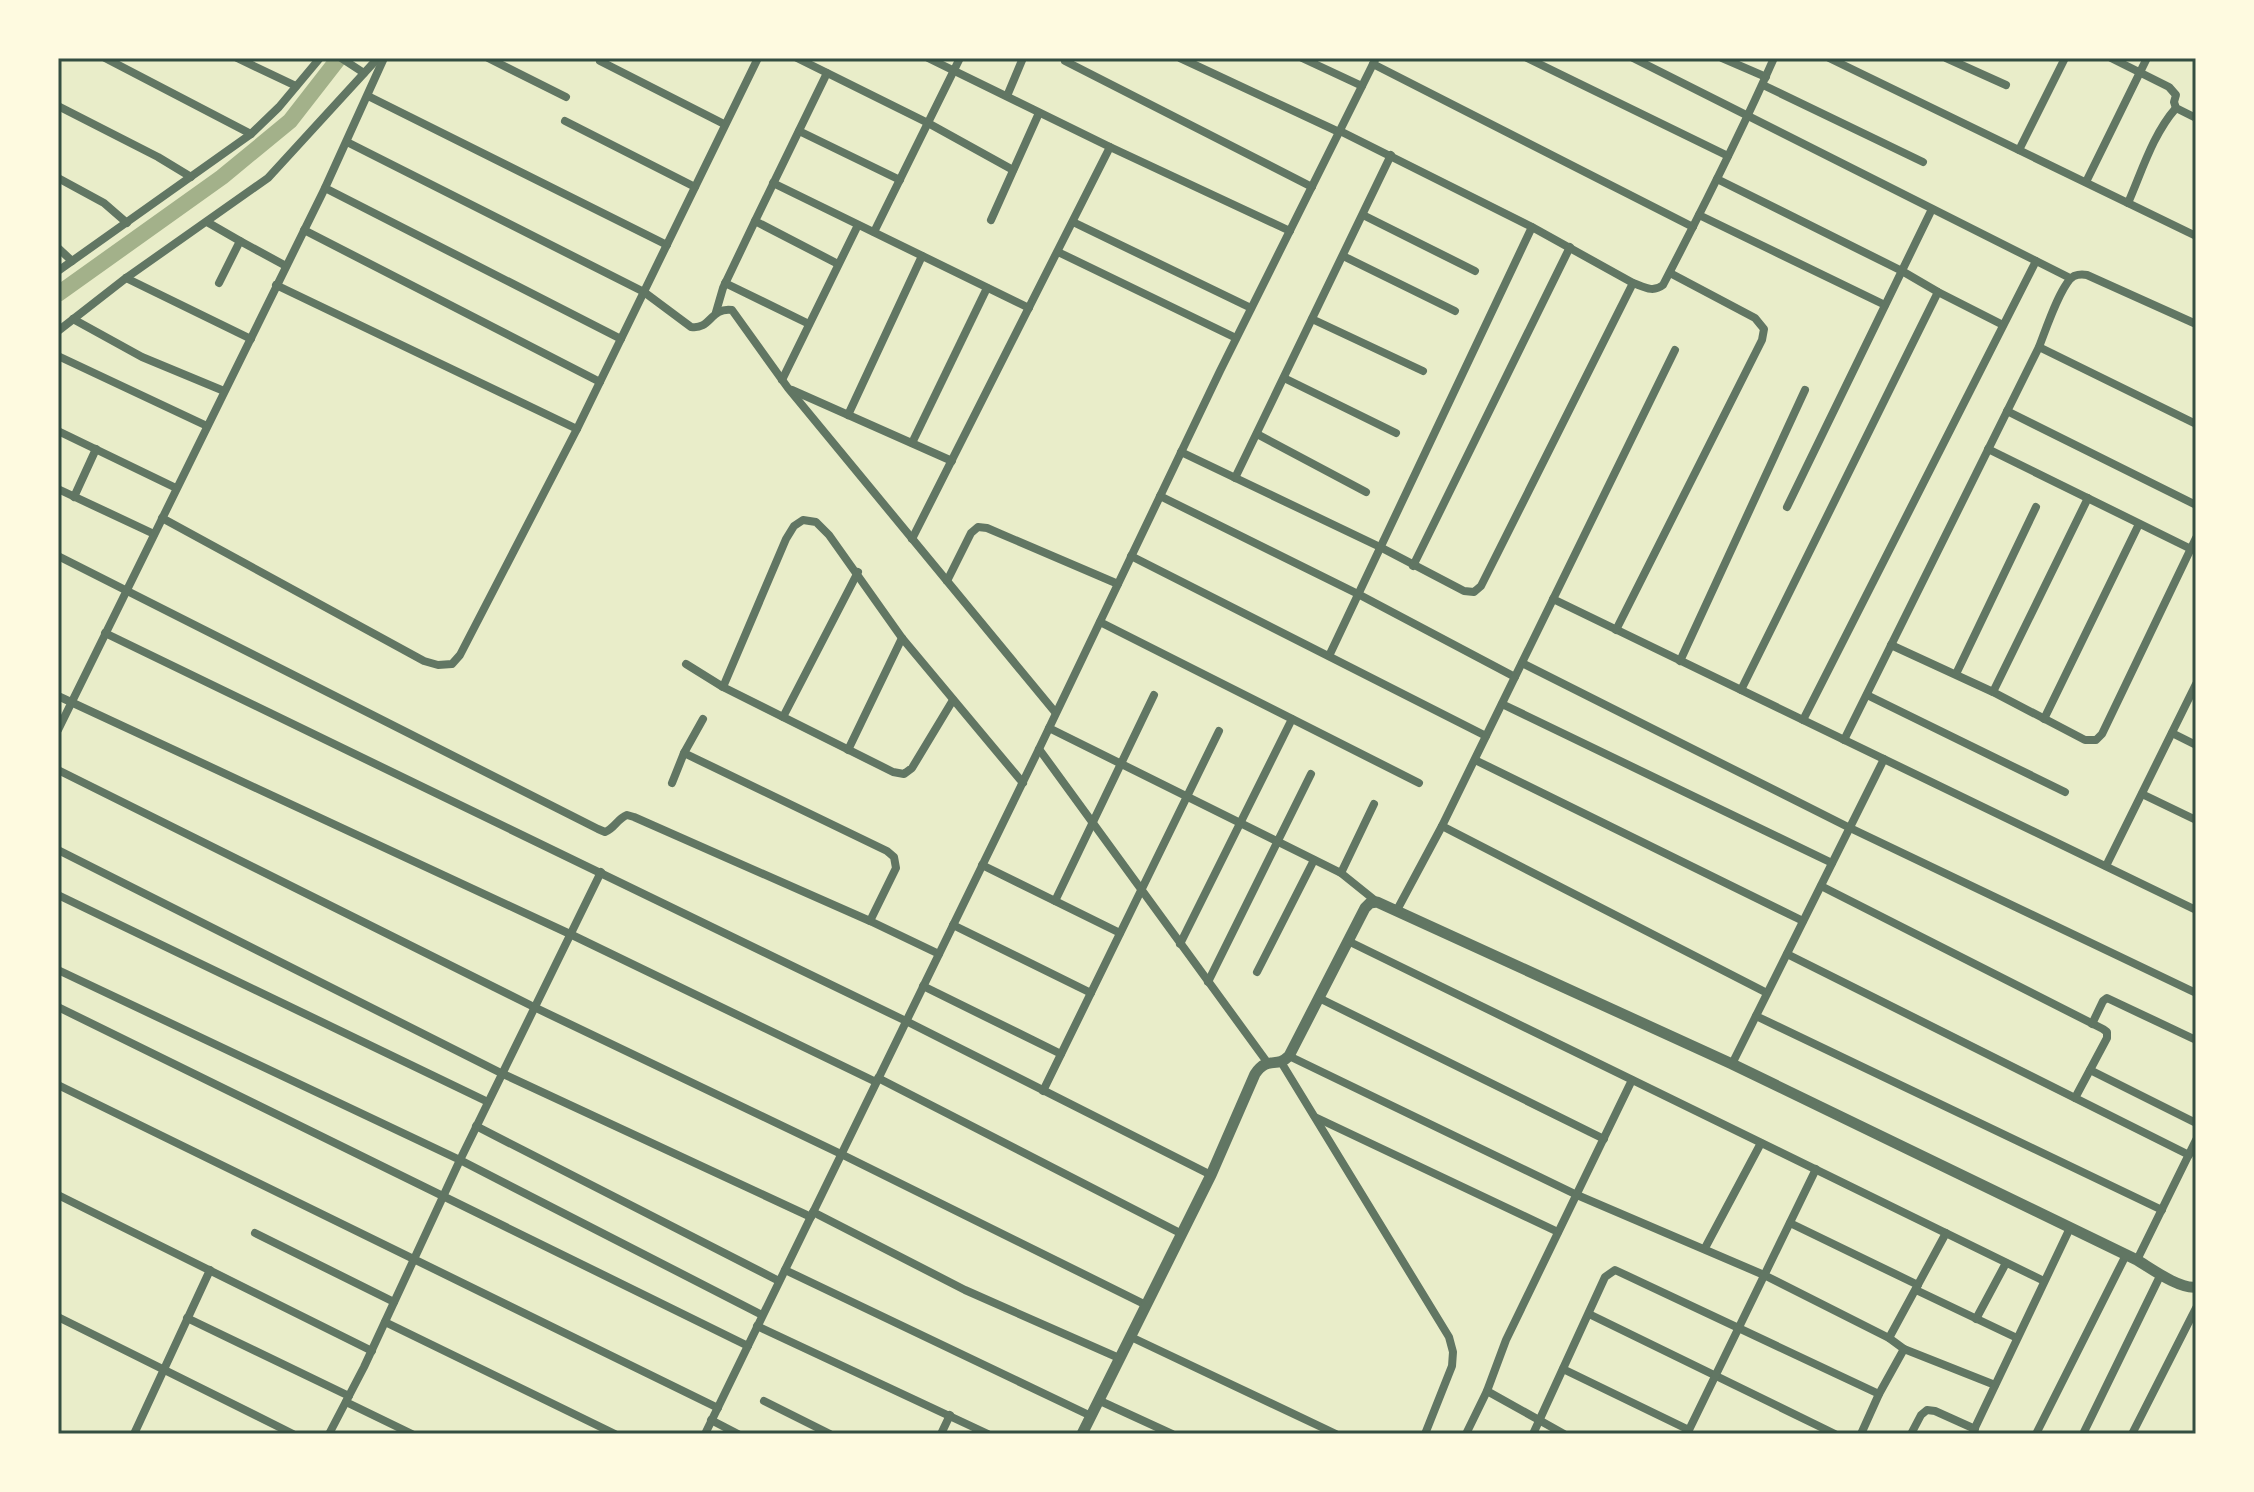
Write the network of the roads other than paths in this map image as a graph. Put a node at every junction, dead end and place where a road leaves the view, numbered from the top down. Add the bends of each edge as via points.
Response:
1 (105, 58) edge
2 (237, 58) edge
3 (320, 58) edge
4 (341, 58) edge
5 (381, 58) edge
6 (488, 58) edge
7 (758, 58) edge
8 (797, 58) edge
9 (928, 58) edge
10 (960, 58) edge
11 (1023, 58) edge
12 (1180, 58) edge
13 (1302, 58) edge
14 (1527, 58) edge
15 (1633, 58) edge
16 (1722, 58) edge
17 (1774, 58) edge
18 (1829, 58) edge
19 (1946, 58) edge
20 (2065, 58) edge
21 (2111, 58) edge
22 (2147, 58) edge
23 (600, 61) dead end
24 (1065, 61) dead end
25 (1374, 61) edge
26 (954, 70) junction
27 (2139, 72) junction
28 (364, 73) junction
29 (827, 73) junction
30 (1764, 81) junction
31 (2006, 85) dead end
32 (296, 86) junction
33 (1362, 86) junction
34 (368, 96) junction
35 (1007, 96) junction
36 (566, 97) dead end
37 (58, 106) edge
38 (2176, 108) junction
39 (1039, 113) junction
40 (1748, 117) junction
41 (2196, 118) edge
42 (565, 121) dead end
43 (928, 123) junction
44 (724, 124) junction
45 (799, 131) junction
46 (1339, 132) junction
47 (251, 134) junction
48 (347, 142) junction
49 (1110, 147) junction
50 (2019, 150) junction
51 (1391, 155) junction
52 (1728, 156) junction
53 (1923, 162) dead end
54 (1013, 170) junction
55 (191, 177) junction
56 (58, 178) edge
57 (1717, 179) junction
58 (900, 180) junction
59 (2086, 182) junction
60 (773, 183) junction
61 (695, 187) junction
62 (1312, 187) junction
63 (325, 188) junction
64 (2128, 203) junction
65 (1932, 209) junction
66 (1363, 215) junction
67 (1699, 215) junction
68 (991, 220) dead end
69 (755, 221) junction
70 (207, 222) junction
71 (1073, 222) junction
72 (127, 223) junction
73 (858, 225) junction
74 (1532, 227) junction
75 (1693, 227) junction
76 (304, 230) junction
77 (1290, 231) junction
78 (874, 232) junction
79 (2196, 236) edge
80 (240, 241) junction
81 (667, 245) junction
82 (1570, 247) junction
83 (58, 248) edge
84 (1058, 252) junction
85 (922, 256) junction
86 (1343, 256) junction
87 (72, 261) junction
88 (2036, 261) junction
89 (838, 264) junction
90 (286, 266) junction
91 (58, 271) edge
92 (1475, 271) dead end
93 (1902, 271) junction
94 (1670, 273) junction
95 (126, 278) junction
96 (2070, 278) junction
97 (219, 283) dead end
98 (725, 283) junction
99 (1633, 283) junction
100 (276, 285) junction
101 (987, 288) junction
102 (644, 292) junction
103 (1938, 292) junction
104 (1885, 305) junction
105 (1029, 308) junction
106 (1251, 308) junction
107 (1455, 311) dead end
108 (716, 312) junction
109 (73, 319) junction
110 (1312, 319) junction
111 (809, 324) junction
112 (2196, 324) edge
113 (2003, 325) junction
114 (58, 331) edge
115 (1236, 338) junction
116 (251, 339) junction
117 (621, 339) junction
118 (2039, 347) junction
119 (1675, 350) dead end
120 (58, 356) edge
121 (1423, 371) dead end
122 (1284, 378) junction
123 (782, 380) junction
124 (600, 382) junction
125 (788, 388) junction
126 (1805, 390) dead end
127 (224, 391) junction
128 (2007, 411) junction
129 (848, 415) junction
130 (2196, 424) edge
131 (207, 426) junction
132 (577, 429) junction
133 (58, 431) edge
134 (1396, 433) dead end
135 (1257, 434) junction
136 (912, 443) junction
137 (96, 449) junction
138 (1988, 449) junction
139 (1181, 452) junction
140 (952, 461) junction
141 (1235, 478) junction
142 (176, 488) junction
143 (58, 489) edge
144 (1366, 492) dead end
145 (1160, 496) junction
146 (74, 497) junction
147 (2088, 498) junction
148 (2196, 505) edge
149 (1787, 507) dead end
150 (2036, 507) dead end
151 (162, 518) junction
152 (2139, 524) junction
153 (154, 534) junction
154 (2196, 538) edge
155 (912, 539) junction
156 (1380, 547) junction
157 (2191, 549) junction
158 (58, 556) edge
159 (1131, 556) junction
160 (1413, 566) junction
161 (858, 572) junction
162 (947, 581) junction
163 (1118, 584) junction
164 (126, 589) junction
165 (1358, 594) junction
166 (1553, 599) junction
167 (1100, 622) junction
168 (1616, 630) junction
169 (105, 633) junction
170 (902, 638) junction
171 (1891, 645) junction
172 (1329, 656) junction
173 (1680, 661) junction
174 (1522, 663) junction
175 (686, 664) dead end
176 (1956, 674) junction
177 (1515, 677) junction
178 (2196, 684) edge
179 (723, 687) junction
180 (1741, 690) junction
181 (1993, 692) junction
182 (1154, 695) dead end
183 (1867, 695) junction
184 (58, 696) edge
185 (953, 700) junction
186 (71, 703) junction
187 (1502, 704) junction
188 (1055, 712) junction
189 (783, 717) junction
190 (703, 719) dead end
191 (1292, 719) junction
192 (2044, 719) junction
193 (1803, 720) junction
194 (1049, 728) junction
195 (58, 730) edge
196 (1219, 731) dead end
197 (2172, 733) junction
198 (1486, 736) junction
199 (1844, 740) junction
200 (2196, 745) edge
201 (1039, 749) junction
202 (848, 750) junction
203 (684, 753) junction
204 (1884, 759) junction
205 (1475, 760) junction
206 (1121, 764) junction
207 (58, 770) edge
208 (1311, 774) dead end
209 (672, 783) dead end
210 (1023, 783) junction
211 (1419, 783) dead end
212 (2065, 792) dead end
213 (2142, 794) junction
214 (1187, 797) junction
215 (1374, 804) dead end
216 (2196, 820) edge
217 (1093, 823) junction
218 (1240, 823) junction
219 (1442, 826) junction
220 (1848, 827) junction
221 (1278, 842) junction
222 (58, 850) edge
223 (1314, 860) junction
224 (1832, 863) junction
225 (982, 865) junction
226 (2106, 866) junction
227 (601, 872) junction
228 (1341, 873) junction
229 (1821, 886) junction
230 (1141, 891) junction
231 (58, 895) edge
232 (1055, 901) junction
233 (1377, 902) junction
234 (1397, 910) junction
235 (2196, 910) edge
236 (870, 921) junction
237 (1803, 921) junction
238 (953, 925) junction
239 (1120, 933) junction
240 (570, 934) junction
241 (1348, 941) junction
242 (1180, 944) junction
243 (939, 954) junction
244 (1787, 954) junction
245 (58, 970) edge
246 (1257, 972) dead end
247 (1208, 982) junction
248 (923, 986) junction
249 (1091, 993) junction
250 (1767, 993) junction
251 (2196, 993) edge
252 (1319, 998) junction
253 (58, 1007) edge
254 (534, 1007) junction
255 (1756, 1016) junction
256 (906, 1021) junction
257 (2092, 1024) junction
258 (2196, 1040) edge
259 (1061, 1054) junction
260 (1285, 1059) junction
261 (1267, 1062) junction
262 (1732, 1064) junction
263 (2090, 1070) junction
264 (501, 1073) junction
265 (877, 1080) junction
266 (1632, 1080) junction
267 (58, 1085) edge
268 (1043, 1091) junction
269 (2075, 1098) junction
270 (488, 1102) junction
271 (1315, 1117) junction
272 (2196, 1123) edge
273 (476, 1126) junction
274 (1604, 1139) junction
275 (2196, 1140) edge
276 (1761, 1143) junction
277 (841, 1154) junction
278 (2189, 1155) junction
279 (460, 1160) junction
280 (1816, 1169) junction
281 (1211, 1175) junction
282 (58, 1195) edge
283 (443, 1195) junction
284 (1577, 1195) junction
285 (2162, 1210) junction
286 (812, 1214) junction
287 (1790, 1223) junction
288 (2070, 1228) junction
289 (1558, 1232) junction
290 (255, 1233) dead end
291 (1946, 1233) junction
292 (1182, 1234) junction
293 (1705, 1248) junction
294 (2131, 1257) junction
295 (414, 1258) junction
296 (2006, 1263) junction
297 (210, 1270) junction
298 (785, 1270) junction
299 (2161, 1274) junction
300 (1764, 1275) junction
301 (779, 1281) junction
302 (2044, 1281) junction
303 (1917, 1287) junction
304 (2195, 1288) edge
305 (394, 1302) junction
306 (1146, 1305) junction
307 (2196, 1308) edge
308 (1589, 1314) junction
309 (762, 1315) junction
310 (58, 1317) edge
311 (187, 1318) junction
312 (1976, 1319) junction
313 (385, 1322) junction
314 (757, 1326) junction
315 (1738, 1329) junction
316 (1131, 1337) junction
317 (1889, 1338) junction
318 (2017, 1338) junction
319 (748, 1346) junction
320 (1904, 1349) junction
321 (372, 1351) junction
322 (1119, 1358) junction
323 (163, 1369) junction
324 (1563, 1369) junction
325 (1716, 1375) junction
326 (1995, 1385) junction
327 (1487, 1391) junction
328 (1879, 1394) junction
329 (348, 1399) junction
330 (1098, 1400) junction
331 (764, 1401) dead end
332 (718, 1408) junction
333 (950, 1415) junction
334 (1091, 1416) junction
335 (711, 1420) junction
336 (1539, 1421) junction
337 (1974, 1431) edge
338 (1688, 1432) edge
339 (134, 1434) edge
340 (293, 1434) edge
341 (329, 1434) edge
342 (412, 1434) edge
343 (615, 1434) edge
344 (705, 1434) edge
345 (738, 1434) edge
346 (830, 1434) edge
347 (941, 1434) edge
348 (988, 1434) edge
349 (1083, 1434) edge
350 (1172, 1434) edge
351 (1336, 1434) edge
352 (1425, 1434) edge
353 (1466, 1434) edge
354 (1533, 1434) edge
355 (1564, 1434) edge
356 (1835, 1434) edge
357 (1861, 1434) edge
358 (1911, 1434) edge
359 (2036, 1434) edge
360 (2083, 1434) edge
361 (2132, 1434) edge

1 - 47 street
2 - 32 street
3 - 32 street
4 - 28 street
5 - 28 street
5 - 34 street
6 - 36 street
7 - 44 street
8 - 29 street
9 - 26 street
10 - 26 street
11 - 35 street
12 - 46 street
13 - 33 street
14 - 52 street
15 - 40 street
16 - 30 street
17 - 30 street
18 - 50 street
19 - 31 street
20 - 50 street
21 - 27 street
22 - 27 street
23 - 44 street
24 - 62 street
25 - 33 street
25 - 75 street
26 - 35 street
26 - 43 street
27 - 38 street via 2174,91
27 - 59 street
28 - 70 street via 268,178
29 - 43 street
29 - 45 street
30 - 40 street
30 - 53 street
32 - 47 street
33 - 46 street
34 - 48 street
34 - 81 street
35 - 39 street
37 - 55 street
38 - 41 street
38 - 64 street via 2159,132
39 - 49 street
39 - 54 street
40 - 52 street
40 - 65 street
42 - 61 street
43 - 54 street
43 - 58 street
44 - 61 street
45 - 58 street
45 - 60 street
46 - 51 street
46 - 62 street
47 - 55 street
48 - 63 street
48 - 102 street
49 - 71 street
49 - 77 street
50 - 59 street
51 - 66 street
51 - 74 street
52 - 57 street
54 - 68 street
55 - 72 street
56 - 72 street via 104,203
57 - 67 street
57 - 93 street
58 - 78 street
59 - 64 street
60 - 69 street
60 - 73 street
61 - 81 street
62 - 77 street
63 - 76 street
63 - 117 street
64 - 79 street
65 - 88 street
65 - 93 street
66 - 86 street
66 - 92 street
67 - 75 street
67 - 104 street
69 - 89 street
69 - 98 street
70 - 80 street
70 - 95 street
71 - 84 street
71 - 106 street
72 - 87 street
73 - 78 street
73 - 89 street
74 - 82 street
74 - 156 street
75 - 94 street
76 - 90 street
76 - 124 street
77 - 106 street
78 - 85 street
80 - 90 street
80 - 97 street
81 - 102 street
82 - 99 street
82 - 160 street
83 - 87 street
84 - 105 street
84 - 115 street
85 - 101 street
85 - 129 street
86 - 107 street
86 - 110 street
87 - 91 street
88 - 96 street
88 - 113 street
89 - 111 street
90 - 100 street
93 - 103 street
93 - 104 street
94 - 99 street via 1658,290
94 - 168 street via 1755,318 1764,329
95 - 109 street
95 - 116 street
96 - 112 street via 2087,275
96 - 118 street
98 - 108 street
98 - 111 street
99 - 160 street via 1481,586 1464,591
100 - 116 street
100 - 132 street
101 - 105 street
101 - 136 street
102 - 108 street via 696,328
102 - 117 street
103 - 113 street
103 - 180 street
104 - 149 street
105 - 140 street
106 - 115 street
108 - 123 street via 737,314
109 - 114 street
109 - 127 street via 142,357
110 - 121 street
110 - 122 street
111 - 123 street
113 - 193 street
115 - 139 street
116 - 127 street
117 - 124 street
118 - 128 street
118 - 130 street
119 - 166 street
120 - 131 street
122 - 134 street
122 - 135 street
123 - 125 street
124 - 132 street
125 - 129 street
125 - 155 street
126 - 173 street
127 - 131 street
128 - 138 street
128 - 148 street
129 - 136 street
131 - 142 street
132 - 151 street via 452,664 424,661
133 - 137 street
135 - 141 street
135 - 144 street
136 - 140 street
137 - 142 street
137 - 146 street
138 - 147 street
138 - 171 street
139 - 141 street
139 - 145 street
140 - 155 street
141 - 156 street
142 - 151 street
143 - 146 street
145 - 159 street
145 - 165 street
146 - 153 street
147 - 152 street
147 - 181 street
150 - 176 street
151 - 153 street
152 - 157 street
152 - 192 street
153 - 164 street
154 - 157 street
155 - 162 street
156 - 160 street
156 - 165 street
157 - 192 street via 2102,734 2085,740
158 - 164 street
159 - 163 street
159 - 172 street
161 - 170 street
161 - 179 street via 816,522 803,520 794,526
161 - 189 street
162 - 163 street via 978,527
162 - 188 street
163 - 167 street
164 - 169 street
164 - 236 street via 598,829 605,832 620,818 634,817
165 - 172 street
165 - 177 street
166 - 168 street
166 - 174 street
167 - 188 street
167 - 191 street
168 - 173 street
169 - 186 street
169 - 227 street
170 - 185 street
170 - 202 street
171 - 176 street
171 - 183 street
172 - 198 street
173 - 180 street
174 - 177 street
174 - 220 street
175 - 179 street
176 - 181 street
177 - 187 street
178 - 197 street
179 - 189 street
180 - 193 street
181 - 192 street
182 - 206 street
183 - 199 street
183 - 212 street
184 - 186 street
185 - 202 street via 904,774
185 - 210 street
186 - 195 street
186 - 240 street
187 - 198 street
187 - 224 street
188 - 194 street
189 - 202 street
190 - 203 street
191 - 211 street
191 - 218 street
193 - 199 street
194 - 201 street
194 - 206 street
196 - 214 street
197 - 200 street
197 - 213 street
198 - 205 street
199 - 204 street
201 - 210 street
201 - 217 street
203 - 209 street
203 - 236 street via 894,857 896,868
204 - 220 street
204 - 226 street
205 - 219 street
205 - 237 street
206 - 214 street
206 - 217 street
207 - 254 street
208 - 221 street
210 - 225 street
213 - 216 street
213 - 226 street
214 - 218 street
214 - 230 street
215 - 228 street
217 - 230 street
217 - 232 street
218 - 221 street
218 - 242 street
219 - 234 street
219 - 250 street
220 - 224 street
220 - 251 street
221 - 223 street
221 - 247 street
222 - 264 street
223 - 228 street
223 - 246 street
224 - 229 street
225 - 232 street
225 - 238 street
226 - 235 street
227 - 240 street
227 - 256 street
228 - 233 street
229 - 237 street
229 - 257 street
230 - 239 street
230 - 242 street
231 - 270 street
232 - 239 street
233 - 234 street
233 - 241 street via 1365,908
234 - 262 street
236 - 243 street
237 - 244 street
238 - 243 street
238 - 249 street
239 - 249 street
240 - 254 street
240 - 265 street
241 - 252 street
241 - 266 street
242 - 247 street
243 - 248 street
244 - 250 street
244 - 269 street
245 - 279 street
247 - 261 street
248 - 256 street
248 - 259 street
249 - 259 street
250 - 255 street
252 - 260 street
252 - 274 street
253 - 283 street
254 - 264 street
254 - 277 street
255 - 262 street
255 - 285 street
256 - 265 street
256 - 268 street
257 - 258 street via 2107,998
257 - 263 street via 2107,1032 2107,1038
259 - 268 street
260 - 261 street
260 - 271 street
260 - 284 street
261 - 281 street via 1255,1074
262 - 288 street
263 - 269 street
263 - 272 street
264 - 270 street
264 - 286 street
265 - 277 street
265 - 292 street
266 - 274 street
266 - 276 street
267 - 295 street
268 - 281 street
269 - 278 street
270 - 273 street
271 - 289 street
271 - 352 street via 1449,1337 1452,1366
273 - 279 street
273 - 301 street
274 - 284 street
275 - 278 street
276 - 280 street
276 - 293 street
277 - 286 street
277 - 306 street
278 - 285 street
279 - 283 street
279 - 309 street
280 - 287 street
280 - 291 street
281 - 292 street
282 - 297 street
283 - 295 street
283 - 319 street
284 - 289 street
284 - 293 street
285 - 294 street
286 - 298 street
286 - 322 street
287 - 300 street
287 - 303 street
288 - 294 street
288 - 302 street
289 - 327 street
290 - 305 street
291 - 296 street
291 - 303 street
292 - 306 street
293 - 300 street
294 - 299 street
294 - 359 street
295 - 305 street
295 - 332 street
296 - 302 street
296 - 312 street
297 - 311 street
297 - 321 street
298 - 301 street
298 - 334 street
299 - 304 street
299 - 360 street
300 - 315 street
300 - 317 street
301 - 309 street
302 - 318 street
303 - 312 street
303 - 317 street
305 - 313 street
306 - 316 street
307 - 361 street
308 - 315 street via 1605,1277 1615,1270
308 - 324 street
308 - 325 street
309 - 314 street
310 - 323 street
311 - 323 street
311 - 329 street
312 - 318 street
313 - 321 street
313 - 343 street
314 - 319 street
314 - 333 street
315 - 325 street
315 - 328 street
316 - 322 street
316 - 351 street
317 - 320 street
318 - 326 street
319 - 332 street
320 - 326 street
320 - 328 street
321 - 329 street
322 - 330 street
323 - 339 street
323 - 340 street
324 - 336 street
324 - 338 street
325 - 338 street
325 - 356 street
326 - 337 street
327 - 336 street
327 - 353 street
328 - 357 street
329 - 341 street
329 - 342 street
330 - 334 street
330 - 350 street
331 - 346 street
332 - 335 street
333 - 347 street
333 - 348 street
334 - 349 street
335 - 344 street
335 - 345 street
336 - 354 street
336 - 355 street
337 - 358 street via 1927,1410

